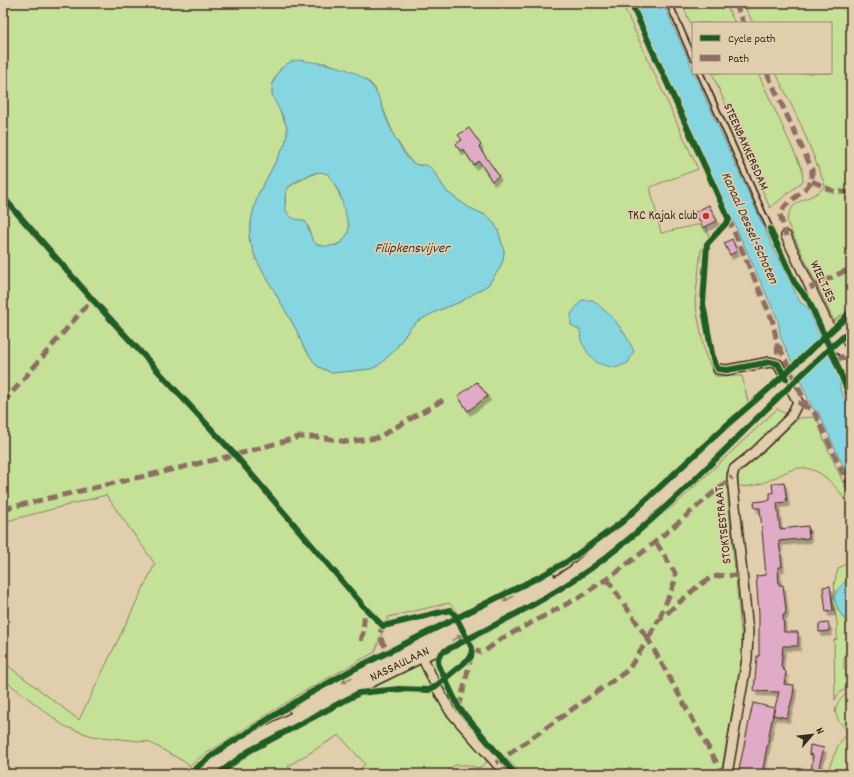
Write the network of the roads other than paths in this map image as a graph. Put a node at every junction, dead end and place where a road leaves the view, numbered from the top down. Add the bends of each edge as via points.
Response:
1 (668, 3) edge
2 (692, 56) edge
3 (700, 74) edge
4 (770, 229) dead end
5 (786, 236) dead end
6 (848, 323) edge
7 (851, 356) edge
8 (718, 369) dead end
9 (419, 650) junction
10 (202, 774) edge
11 (506, 774) edge
12 (727, 774) edge

1 - 2 lane
3 - 4 lane, STEENBAKKERSDAM
5 - 7 street, WIELTJES via 839,348
6 - 9 main road, NASSAULAAN, bridge via 663,495 575,572 507,613
8 - 12 street, STOKTSESTRAAT via 727,370 770,362 778,364 798,402 790,418 734,469 732,477 748,631 747,660
9 - 10 main road, NASSAULAAN via 355,675 308,701 262,728
9 - 11 street via 450,711

